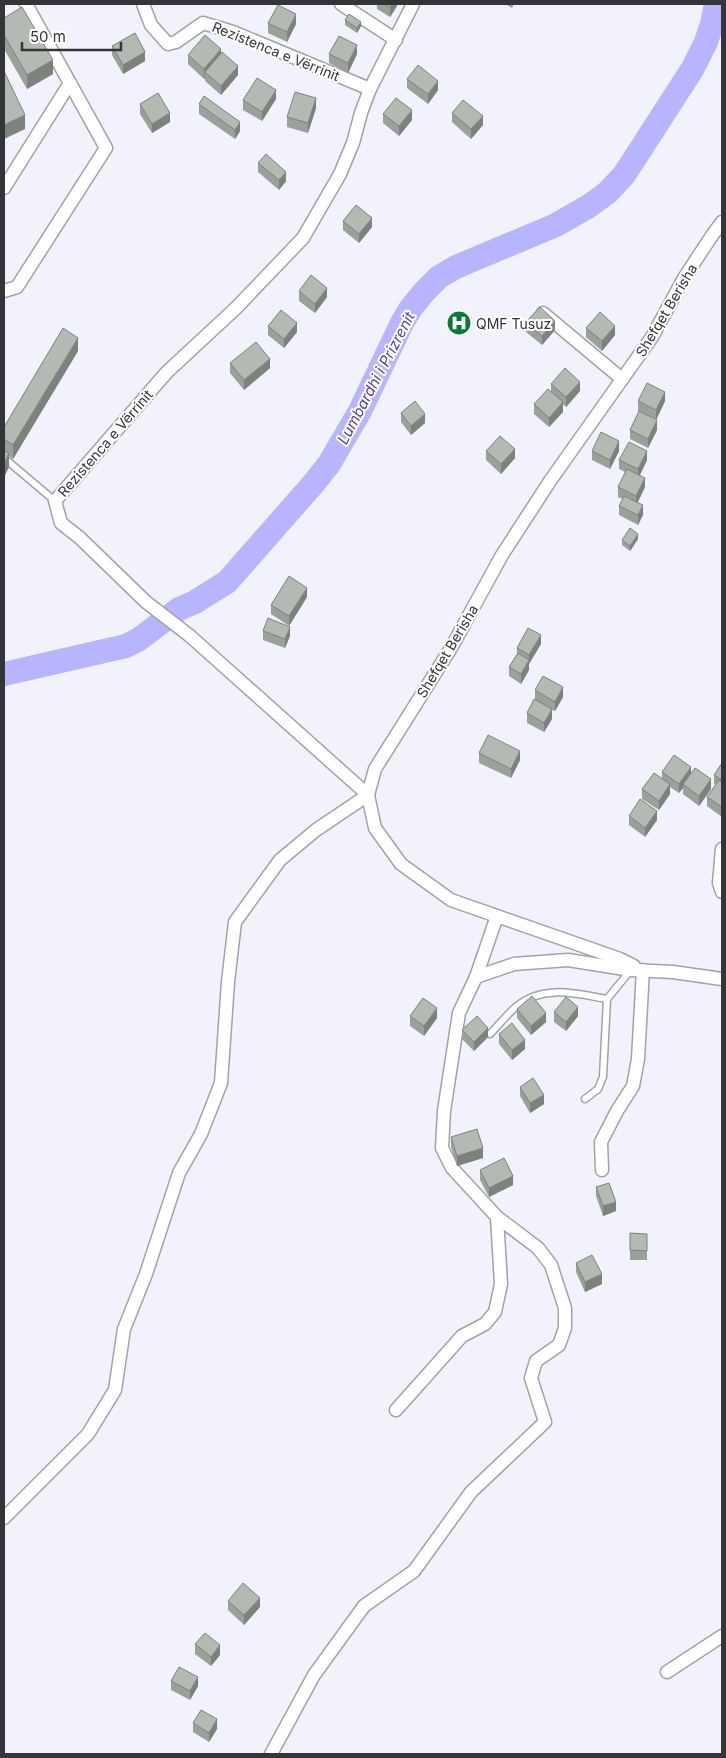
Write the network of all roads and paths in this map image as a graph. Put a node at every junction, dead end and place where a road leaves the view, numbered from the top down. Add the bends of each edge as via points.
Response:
1 (26, 4) edge
2 (143, 4) edge
3 (341, 4) edge
4 (414, 4) edge
5 (396, 40) junction
6 (70, 83) junction
7 (370, 89) junction
8 (5, 184) edge
9 (722, 222) edge
10 (4, 291) edge
11 (541, 310) edge
12 (622, 379) junction
13 (4, 458) edge
14 (55, 501) junction
15 (368, 795) junction
16 (722, 849) edge
17 (722, 892) edge
18 (497, 916) junction
19 (637, 970) junction
20 (476, 977) junction
21 (722, 979) edge
22 (607, 999) junction
23 (490, 1034) edge
24 (585, 1099) dead end
25 (602, 1170) dead end
26 (497, 1217) junction
27 (396, 1410) dead end
28 (4, 1518) edge
29 (722, 1636) edge
30 (667, 1672) dead end
31 (271, 1754) edge

1 - 6 street
2 - 7 street, Rezistenca e Vërrinit via 151,25 168,44 203,23 210,24
3 - 5 street
4 - 5 street, Rezistenca e Vërrinit
5 - 7 street, Rezistenca e Vërrinit
6 - 8 street
6 - 10 street via 106,148 17,287
7 - 14 street, Rezistenca e Vërrinit via 340,174 303,238 236,308 167,372
9 - 12 street, Shefqet Berisha via 684,278 652,337
11 - 12 street
12 - 15 street, Shefqet Berisha via 502,555 451,648 375,769
13 - 14 lane
14 - 15 street, Rezistenca e Vërrinit via 61,523 146,602 190,636
15 - 18 street, Shefqet Berisha via 375,828 401,864 451,900
15 - 28 street via 316,830 280,860 235,922 221,1083 201,1134 179,1173 124,1329 115,1390 88,1434
16 - 17 street via 719,883
18 - 19 street, Shefqet Berisha via 620,960
18 - 20 street
19 - 20 street via 568,960 514,964
19 - 21 street
19 - 22 lane
19 - 25 street via 638,1059 634,1086 601,1142
20 - 26 street via 459,1013 444,1111 442,1148 452,1168
22 - 23 lane via 542,992 518,1005
22 - 24 lane via 604,1077 598,1089
26 - 27 street via 501,1284 495,1312 485,1324 462,1336
26 - 31 street via 538,1248 551,1265 565,1308 565,1328 559,1344 536,1361 531,1378 545,1422 471,1492 414,1571 364,1606 314,1675
29 - 30 street

